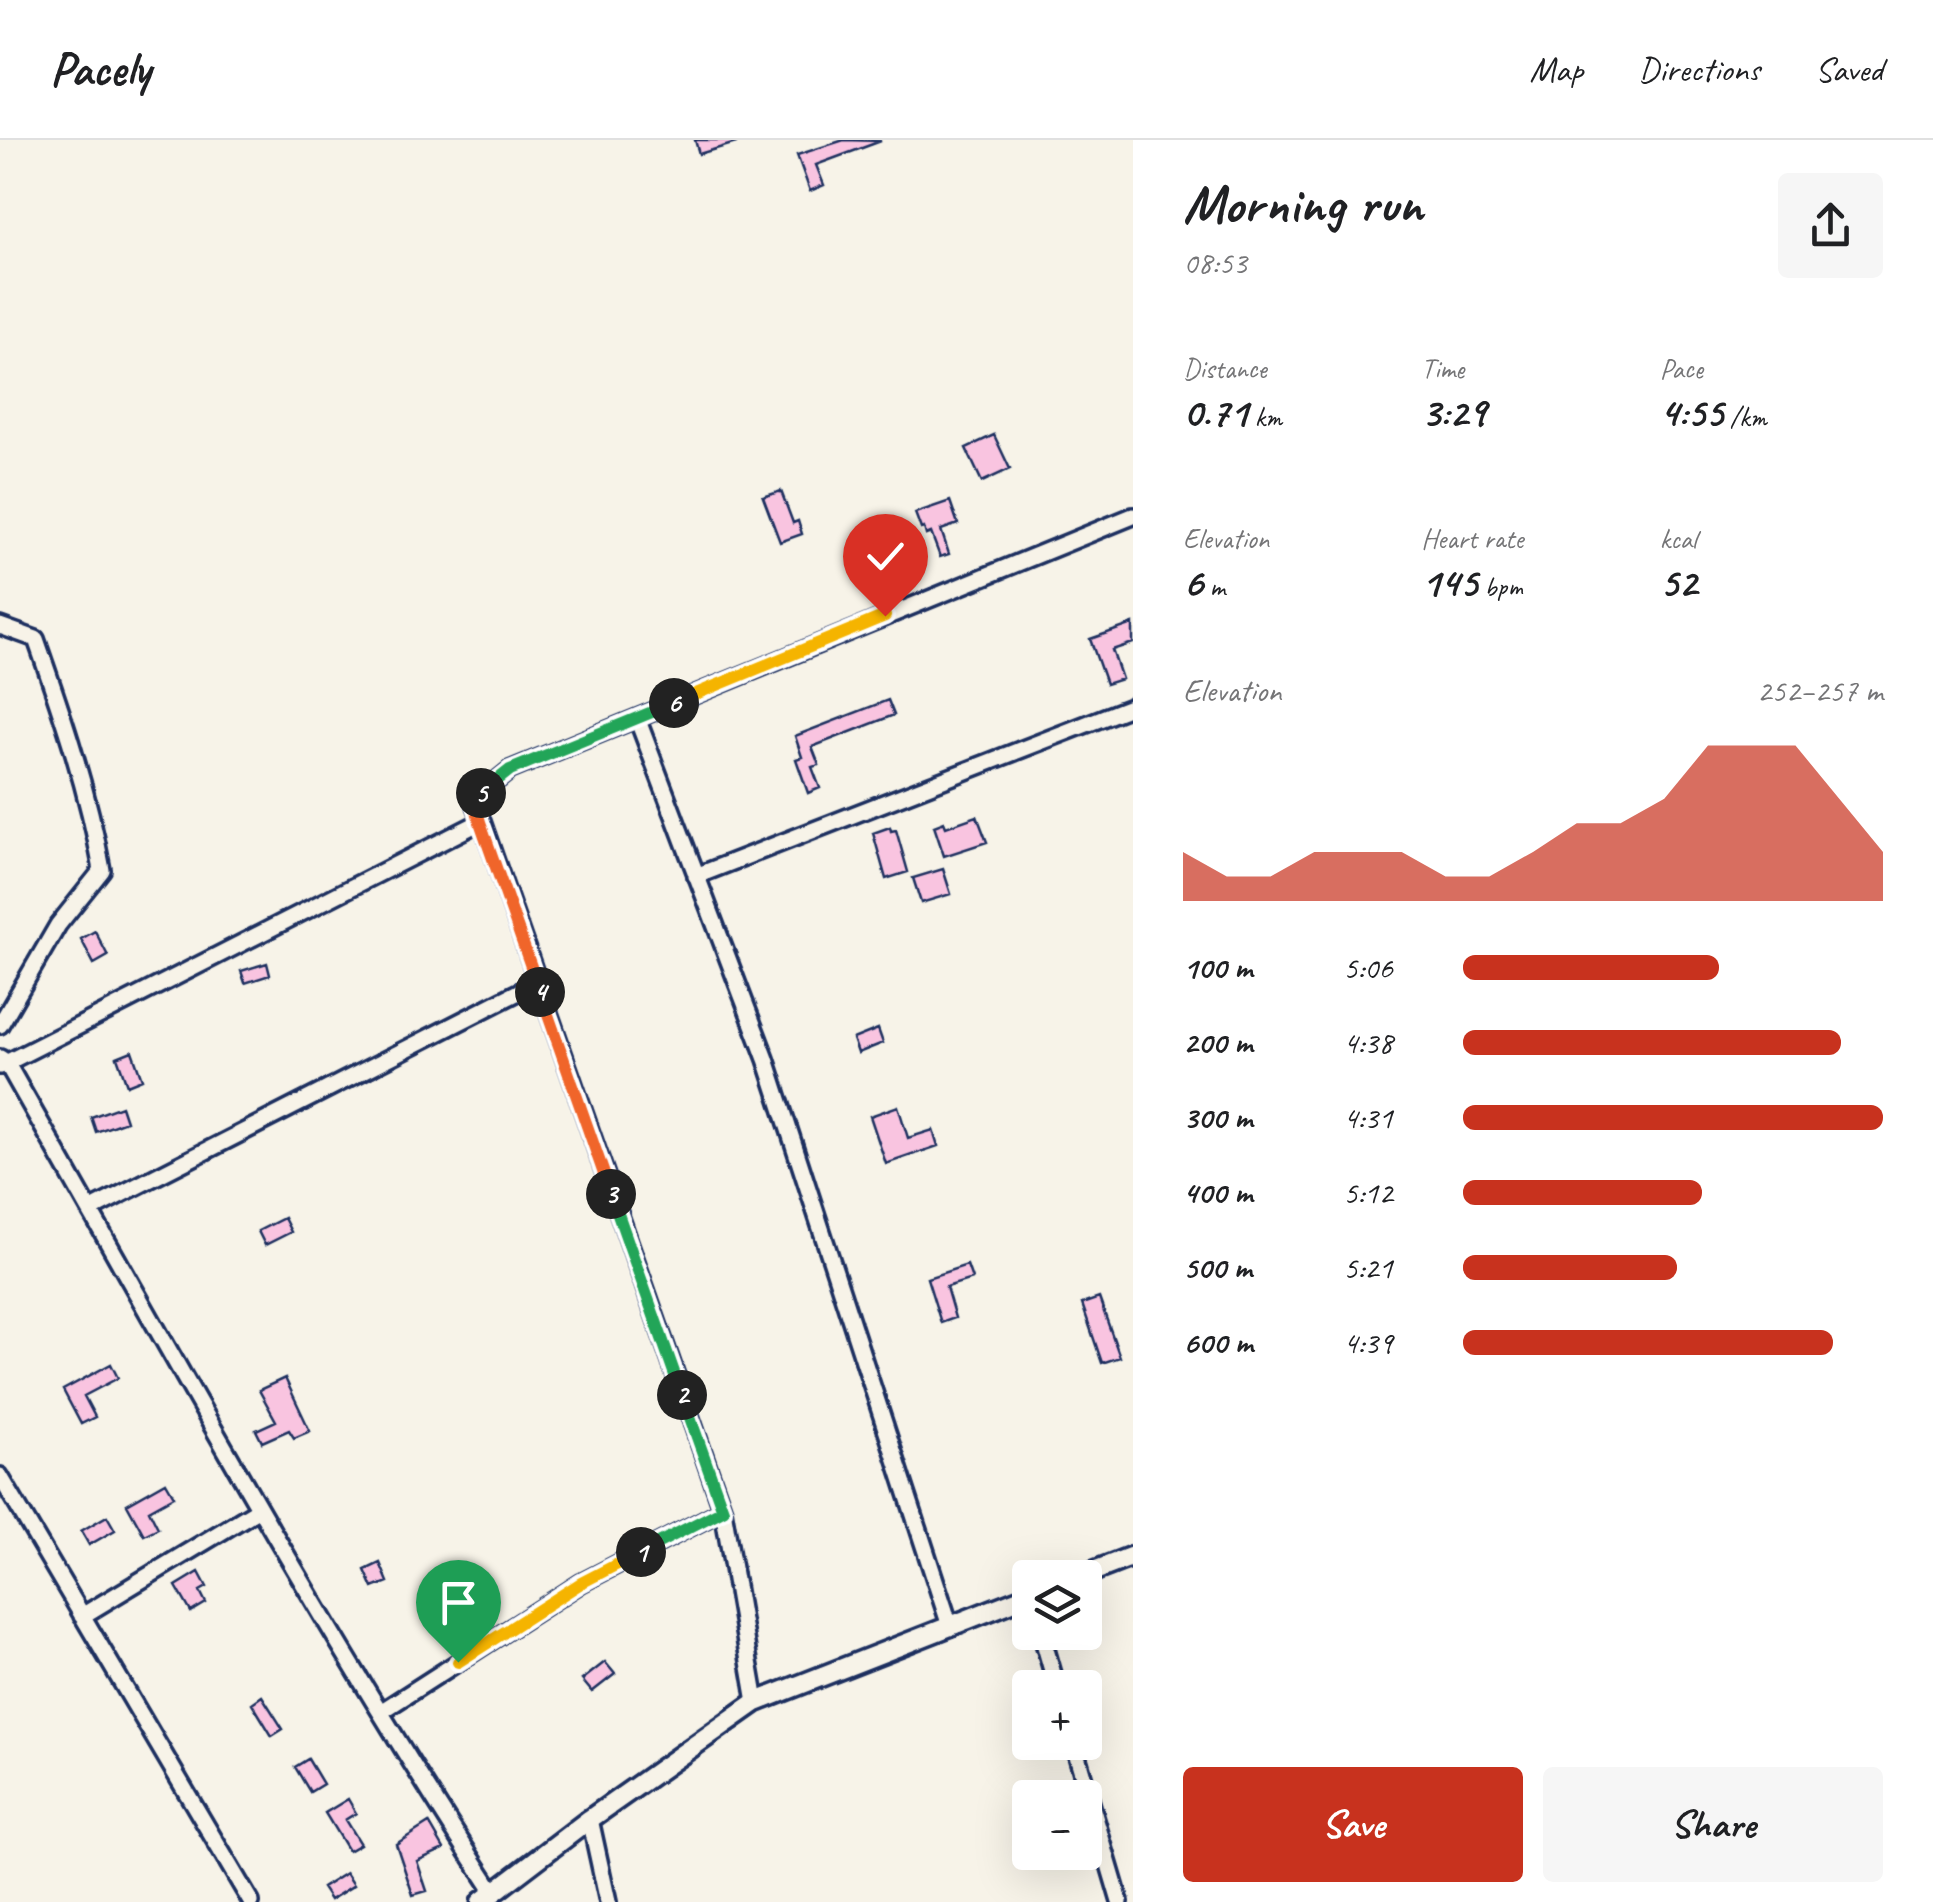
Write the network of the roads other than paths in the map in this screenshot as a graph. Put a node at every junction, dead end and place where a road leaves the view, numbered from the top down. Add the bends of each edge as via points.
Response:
1 (1133, 516) edge
2 (0, 626) edge
3 (1133, 706) edge
4 (637, 718) junction
5 (480, 822) junction
6 (696, 876) junction
7 (536, 983) junction
8 (0, 1026) edge
9 (2, 1062) edge
10 (90, 1210) junction
11 (0, 1476) edge
12 (260, 1509) junction
13 (723, 1510) junction
14 (1133, 1556) edge
15 (1102, 1568) edge
16 (1012, 1603) edge
17 (82, 1616) junction
18 (950, 1626) junction
19 (756, 1702) junction
20 (382, 1710) junction
21 (1078, 1760) edge
22 (590, 1819) junction
23 (487, 1896) edge
24 (251, 1902) edge
25 (608, 1902) edge
26 (1120, 1902) edge

1 - 4 street
2 - 8 street via 36,639 76,752 102,870 58,925
3 - 6 street
4 - 5 street via 510,770 474,799
4 - 6 street
5 - 7 street
5 - 9 street
6 - 18 street via 766,1059
7 - 10 street
7 - 13 street
9 - 10 street
10 - 12 street
11 - 17 street
12 - 17 street
12 - 20 street
13 - 19 street
13 - 20 street via 581,1583
14 - 15 street
16 - 18 street
17 - 24 street
18 - 19 street
19 - 22 street
20 - 23 street
21 - 26 street
22 - 23 street
22 - 25 street

